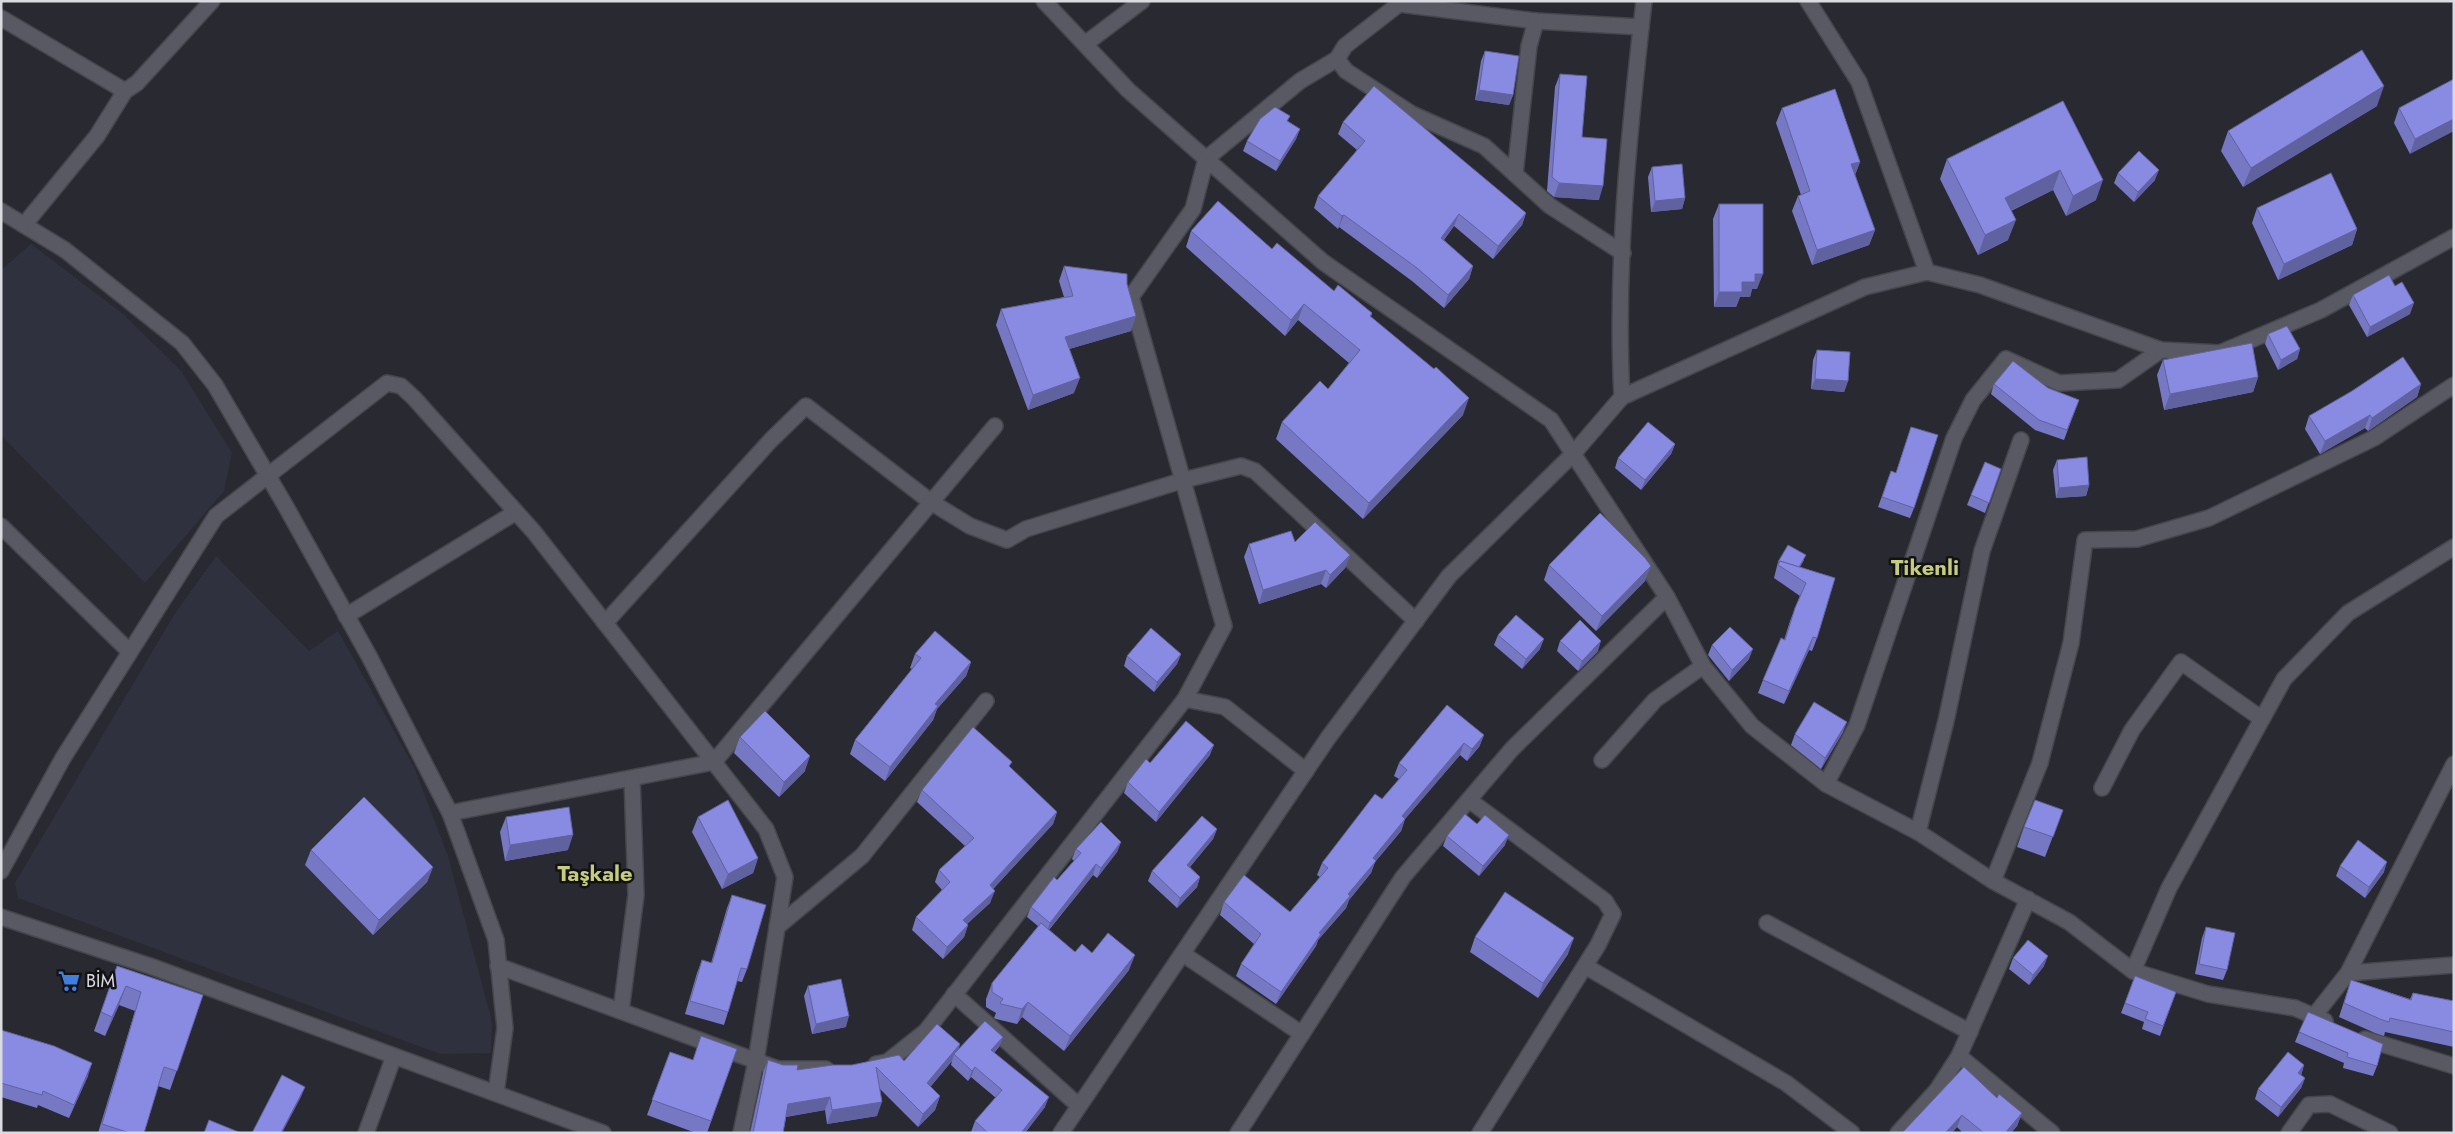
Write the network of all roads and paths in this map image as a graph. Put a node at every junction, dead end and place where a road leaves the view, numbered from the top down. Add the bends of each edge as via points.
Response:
1 (212, 1) edge
2 (1044, 1) edge
3 (1142, 1) edge
4 (1644, 1) edge
5 (1808, 1) edge
6 (1399, 2) edge
7 (1, 18) edge
8 (1536, 21) junction
9 (1641, 27) junction
10 (1085, 44) junction
11 (1337, 59) junction
12 (125, 92) junction
13 (1207, 160) junction
14 (1515, 174) junction
15 (1, 211) edge
16 (24, 225) junction
17 (2454, 237) edge
18 (1623, 253) junction
19 (1927, 272) junction
20 (2161, 350) junction
21 (2454, 385) edge
22 (1622, 398) junction
23 (996, 426) dead end
24 (2021, 440) dead end
25 (1573, 454) junction
26 (267, 475) junction
27 (1184, 480) junction
28 (931, 502) junction
29 (516, 512) junction
30 (1, 526) edge
31 (2454, 547) edge
32 (1667, 597) junction
33 (346, 616) junction
34 (1416, 621) junction
35 (605, 623) junction
36 (130, 652) junction
37 (1702, 666) junction
38 (1186, 699) junction
39 (986, 701) dead end
40 (2262, 719) junction
41 (1602, 760) dead end
42 (714, 762) junction
43 (2454, 764) edge
44 (1306, 771) junction
45 (632, 778) junction
46 (1826, 784) junction
47 (2102, 788) dead end
48 (1469, 800) junction
49 (450, 813) junction
50 (1918, 832) junction
51 (1, 871) edge
52 (1993, 881) junction
53 (2028, 899) junction
54 (1, 917) edge
55 (1767, 923) dead end
56 (777, 926) junction
57 (1183, 954) junction
58 (2454, 964) edge
59 (498, 966) junction
60 (1585, 966) junction
61 (2133, 970) junction
62 (2348, 973) junction
63 (954, 994) junction
64 (621, 1011) junction
65 (2314, 1016) junction
66 (2339, 1027) edge
67 (1970, 1032) junction
68 (1302, 1034) junction
69 (2355, 1034) edge
70 (394, 1056) junction
71 (1959, 1056) junction
72 (756, 1061) junction
73 (862, 1066) edge
74 (2454, 1066) edge
75 (845, 1069) edge
76 (496, 1094) junction
77 (1079, 1106) junction
78 (366, 1133) edge
79 (603, 1133) edge
80 (742, 1133) edge
81 (1061, 1133) edge
82 (1238, 1133) edge
83 (1480, 1133) edge
84 (1852, 1133) edge
85 (1898, 1133) edge
86 (2052, 1133) edge
87 (2289, 1133) edge
88 (2390, 1133) edge

1 - 12 street
2 - 10 street
3 - 10 street
4 - 9 street
5 - 19 street via 1859,82
6 - 8 street
6 - 11 street via 1345,46
7 - 12 street
8 - 9 street
8 - 14 street via 1529,46
9 - 18 street via 1630,129
10 - 13 street via 1128,90
11 - 13 street via 1300,81
11 - 14 street via 1346,71 1412,114 1484,146
12 - 16 street via 97,136
13 - 25 street via 1323,262 1551,420
13 - 27 street via 1193,209 1131,297
14 - 18 street via 1550,206
15 - 16 street
16 - 26 street via 64,250 182,343 215,385
17 - 20 street via 2321,310 2220,353
18 - 22 street via 1619,336
19 - 20 street via 1980,284
19 - 22 street via 1865,287
20 - 46 street via 2118,380 2059,383 2006,358 1973,400 1954,438 1857,724
21 - 52 street via 2374,438 2209,518 2137,539 2086,540 2071,642 2040,763
22 - 25 street
23 - 28 street
24 - 50 street via 1982,551 1946,721
25 - 32 street
25 - 34 street via 1449,576
26 - 29 street via 387,383 401,386 414,398
26 - 33 street
26 - 36 street via 216,516
27 - 28 street via 1026,529 1007,540 970,526
27 - 34 street via 1241,466 1255,471
27 - 38 street via 1224,626
28 - 35 street via 806,406 770,440
28 - 42 street
29 - 33 street
29 - 35 street
30 - 36 street
31 - 40 street via 2348,613 2284,679
32 - 37 street
32 - 48 street via 1512,749
33 - 49 street
34 - 44 street
35 - 42 street
36 - 51 street via 63,758
37 - 41 street via 1655,700
37 - 46 street via 1752,726
38 - 44 street via 1225,707
38 - 63 street
39 - 56 street via 862,856
40 - 47 street via 2181,662 2132,730
40 - 61 street via 2169,888
42 - 45 street
42 - 56 street via 766,829 782,869 785,877
43 - 62 street
44 - 57 street
45 - 49 street
45 - 64 street via 636,895
46 - 50 street
48 - 60 street via 1605,901 1614,914
48 - 68 street via 1403,877
49 - 59 street via 496,940
50 - 52 street
52 - 53 street
53 - 61 street via 2069,922
53 - 67 street
54 - 70 street via 150,966
55 - 67 street
56 - 72 street
57 - 68 street
57 - 77 street
58 - 62 street
59 - 64 street
59 - 76 street via 505,1028
60 - 83 street
60 - 84 street via 1786,1083
61 - 65 street via 2208,994 2295,1008
62 - 65 street
63 - 73 street via 926,1031 886,1062
63 - 77 street
64 - 72 street
65 - 66 street
67 - 71 street
68 - 82 street
69 - 74 street
70 - 76 street
70 - 78 street
71 - 85 street via 1937,1090
71 - 86 street
72 - 75 street via 778,1069
72 - 80 street
76 - 79 street
77 - 81 street
87 - 88 street via 2308,1105 2330,1104

